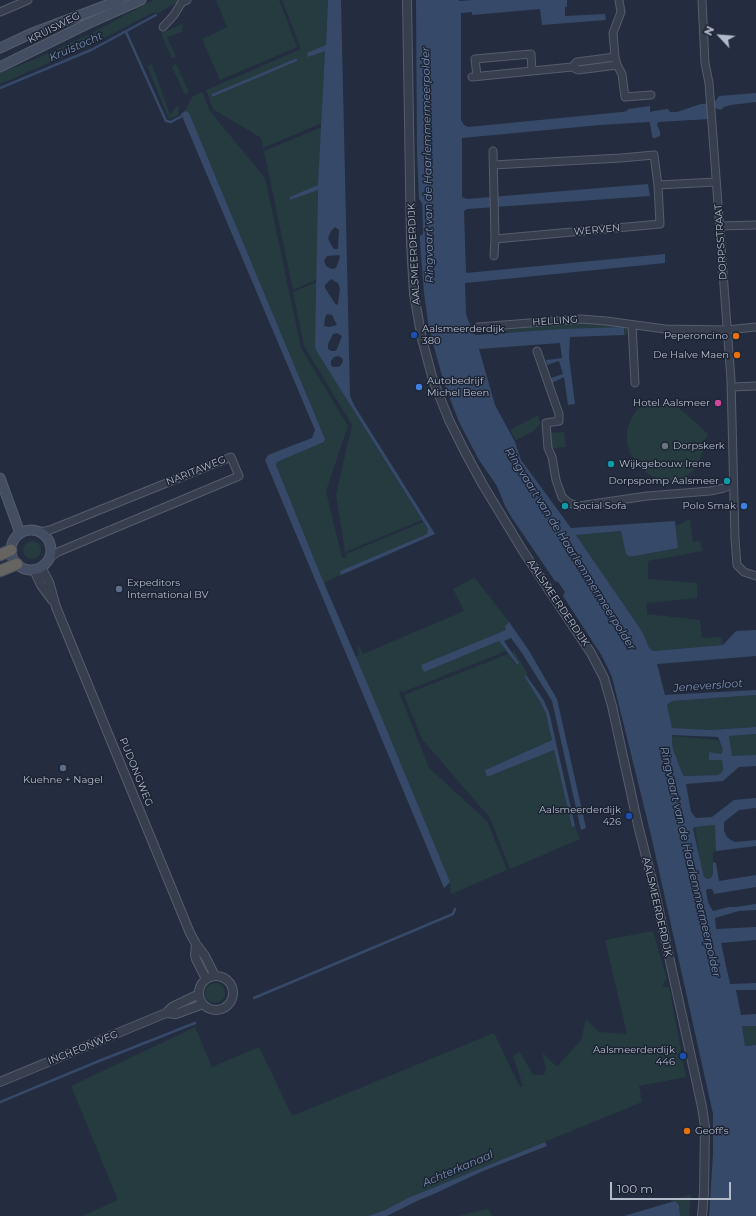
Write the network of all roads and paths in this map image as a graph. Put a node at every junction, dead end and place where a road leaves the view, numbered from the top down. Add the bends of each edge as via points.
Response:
1 (28, 0) edge
2 (120, 0) edge
3 (141, 0) edge
4 (187, 0) edge
5 (407, 0) edge
6 (619, 0) edge
7 (702, 0) edge
8 (0, 12) edge
9 (163, 27) dead end
10 (0, 48) edge
11 (615, 57) junction
12 (617, 65) junction
13 (0, 67) edge
14 (572, 67) junction
15 (532, 71) junction
16 (651, 95) dead end
17 (493, 151) dead end
18 (493, 164) junction
19 (716, 182) junction
20 (658, 185) junction
21 (756, 225) edge
22 (720, 226) junction
23 (495, 239) junction
24 (494, 256) dead end
25 (632, 325) junction
26 (478, 327) dead end
27 (756, 328) edge
28 (727, 330) junction
29 (537, 351) dead end
30 (635, 383) dead end
31 (756, 386) edge
32 (732, 387) junction
33 (0, 478) edge
34 (734, 484) junction
35 (24, 532) junction
36 (40, 532) junction
37 (11, 550) junction
38 (0, 555) edge
39 (50, 558) junction
40 (17, 564) junction
41 (38, 569) junction
42 (0, 571) edge
43 (756, 576) edge
44 (196, 944) junction
45 (215, 976) junction
46 (206, 979) junction
47 (199, 994) junction
48 (203, 1004) junction
49 (166, 1013) junction
50 (0, 1082) edge
51 (702, 1216) edge

1 - 8 street
2 - 10 main road, KRUISWEG
3 - 13 main road, KRUISWEG
4 - 9 street via 182,2
5 - 51 street, AALSMEERDERDIJK via 411,243 414,294 422,339 433,380 465,452 523,551 592,653 604,678 702,1107 705,1127
6 - 11 street via 621,12 613,33
7 - 19 street, DORPSSTRAAT
11 - 12 street
11 - 14 street via 577,62
12 - 14 street via 578,70
12 - 16 street via 622,74 625,97
14 - 15 street
15 - 15 street via 531,54 475,59 475,77
17 - 18 street
18 - 20 street, WERVEN via 654,155
18 - 23 street
19 - 20 street
19 - 22 street, DORPSSTRAAT
20 - 23 street, WERVEN via 660,224
21 - 22 street
22 - 28 street, DORPSSTRAAT
23 - 24 street
25 - 26 street, HELLING via 581,319
25 - 28 street, HELLING via 665,329
25 - 30 street
27 - 28 street, HELLING
28 - 32 street, DORPSSTRAAT
29 - 34 street via 559,414 559,421 546,423 548,448 562,497 569,503 579,506 647,496 710,491
31 - 32 street
32 - 34 street, DORPSSTRAAT
33 - 35 main road
34 - 43 street, DORPSSTRAAT via 737,565 744,572
35 - 36 main road
35 - 37 main road via 12,543
36 - 39 main road via 49,540
36 - 39 street, NARITAWEG via 231,457 239,476 58,552
37 - 38 highway
37 - 40 main road
39 - 41 main road
40 - 41 main road via 28,570
40 - 42 highway
41 - 44 street, PUDONGWEG via 41,585 56,607
44 - 45 street, PUDONGWEG
44 - 46 street, PUDONGWEG via 196,959
45 - 46 street
45 - 48 street via 224,978 231,985 231,1001 228,1006 218,1010 207,1008
46 - 47 street
47 - 48 street
47 - 49 street, INCHEONWEG via 172,1007
48 - 49 street, INCHEONWEG via 176,1014
49 - 50 street, INCHEONWEG

